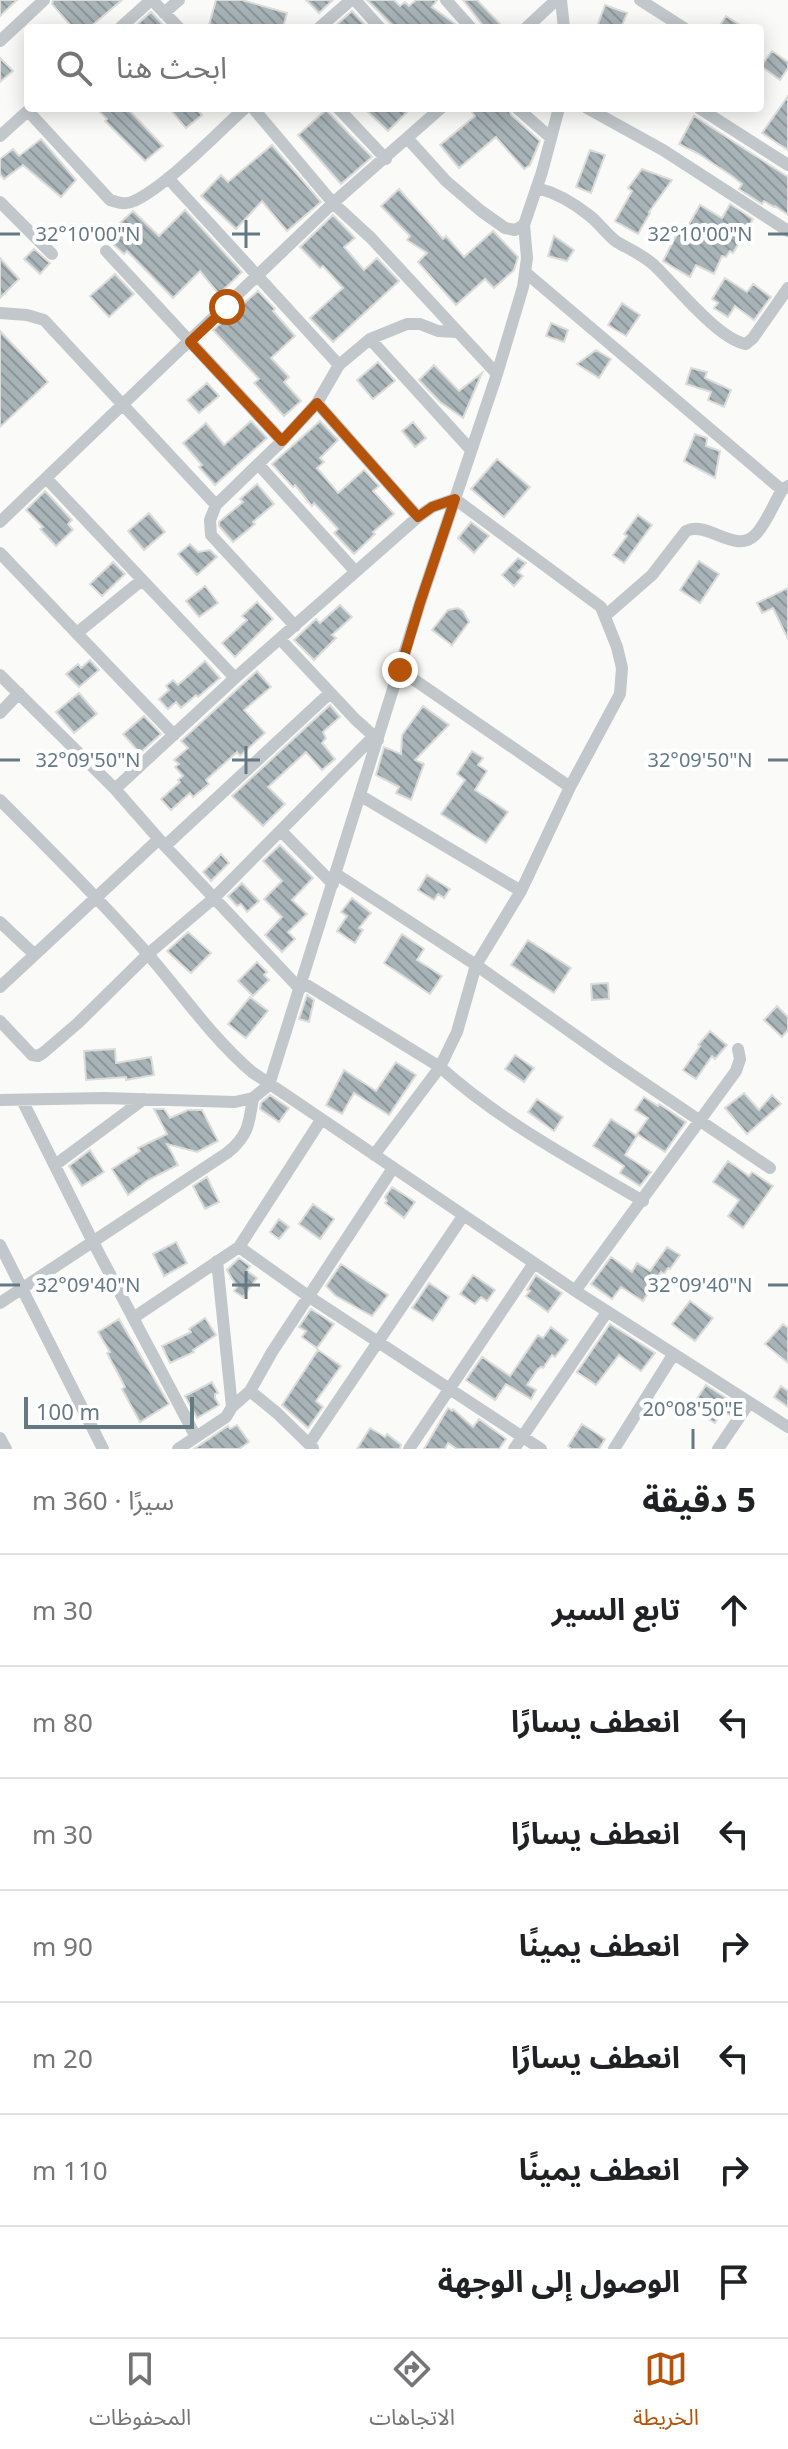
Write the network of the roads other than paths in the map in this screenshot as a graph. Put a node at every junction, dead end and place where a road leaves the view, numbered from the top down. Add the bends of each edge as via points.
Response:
1 (44, 0) edge
2 (151, 0) edge
3 (179, 0) edge
4 (353, 0) edge
5 (446, 0) edge
6 (558, 0) edge
7 (640, 0) edge
8 (164, 13) junction
9 (124, 24) edge
10 (175, 24) edge
11 (324, 24) edge
12 (376, 24) edge
13 (467, 24) edge
14 (531, 24) edge
15 (563, 24) edge
16 (678, 24) edge
17 (0, 41) edge
18 (27, 112) edge
19 (31, 112) edge
20 (241, 112) edge
21 (256, 112) edge
22 (342, 112) edge
23 (437, 112) edge
24 (522, 112) edge
25 (558, 112) edge
26 (594, 112) edge
27 (705, 112) edge
28 (0, 136) edge
29 (551, 138) junction
30 (408, 139) junction
31 (386, 159) junction
32 (788, 165) edge
33 (168, 178) junction
34 (537, 188) junction
35 (0, 202) edge
36 (333, 203) junction
37 (524, 225) junction
38 (788, 231) edge
39 (106, 251) dead end
40 (52, 254) dead end
41 (525, 272) junction
42 (258, 277) junction
43 (788, 288) edge
44 (0, 313) edge
45 (457, 332) junction
46 (370, 339) junction
47 (190, 342) junction
48 (339, 365) junction
49 (497, 374) junction
50 (317, 403) junction
51 (122, 406) junction
52 (282, 441) junction
53 (470, 449) junction
54 (258, 464) junction
55 (46, 478) junction
56 (785, 488) edge
57 (455, 499) junction
58 (216, 505) junction
59 (418, 517) junction
60 (0, 522) edge
61 (0, 553) edge
62 (355, 571) junction
63 (142, 580) junction
64 (605, 616) junction
65 (295, 626) junction
66 (77, 633) junction
67 (280, 639) junction
68 (400, 670) junction
69 (0, 675) edge
70 (235, 678) junction
71 (19, 693) junction
72 (330, 693) junction
73 (0, 713) edge
74 (174, 735) junction
75 (376, 738) junction
76 (570, 787) junction
77 (115, 789) junction
78 (361, 796) junction
79 (0, 800) edge
80 (281, 831) junction
81 (162, 843) junction
82 (335, 879) junction
83 (521, 891) junction
84 (97, 897) junction
85 (214, 898) junction
86 (0, 922) edge
87 (34, 954) junction
88 (148, 954) junction
89 (476, 965) junction
90 (301, 986) junction
91 (0, 987) edge
92 (0, 1021) edge
93 (738, 1049) dead end
94 (440, 1067) junction
95 (269, 1085) junction
96 (253, 1098) junction
97 (144, 1099) junction
98 (0, 1100) edge
99 (22, 1100) junction
100 (700, 1119) junction
101 (321, 1120) junction
102 (374, 1155) junction
103 (55, 1165) junction
104 (393, 1168) junction
105 (770, 1168) dead end
106 (643, 1201) junction
107 (463, 1216) junction
108 (93, 1242) junction
109 (0, 1245) edge
110 (239, 1247) junction
111 (217, 1261) junction
112 (534, 1263) junction
113 (22, 1288) junction
114 (575, 1291) junction
115 (308, 1296) junction
116 (0, 1303) edge
117 (607, 1312) junction
118 (133, 1318) junction
119 (379, 1343) junction
120 (673, 1355) junction
121 (450, 1389) junction
122 (250, 1391) junction
123 (749, 1403) junction
124 (232, 1407) junction
125 (788, 1427) edge
126 (196, 1437) junction
127 (522, 1437) junction
128 (0, 1438) edge
129 (312, 1447) edge
130 (6, 1449) edge
131 (103, 1449) edge
132 (178, 1449) edge
133 (409, 1449) edge
134 (514, 1449) edge
135 (541, 1449) edge
136 (614, 1449) edge
137 (718, 1449) edge

1 - 17 street
2 - 8 street
2 - 9 street
3 - 8 street
4 - 11 street
4 - 12 street
5 - 13 street
6 - 14 street
6 - 15 street
7 - 16 street
8 - 10 street
18 - 28 street
19 - 33 street via 110,200 133,202
20 - 33 street
21 - 36 street
22 - 31 street
23 - 30 street
24 - 29 street
25 - 29 street
26 - 38 street
27 - 32 street
29 - 34 street
30 - 31 street
30 - 37 street via 481,211 505,228
31 - 36 street
33 - 42 street
34 - 37 street
34 - 43 street via 555,192 652,263 695,309 737,343 753,338
35 - 40 street
36 - 42 street
36 - 45 street
37 - 41 street
39 - 47 street
41 - 49 street
41 - 56 street
42 - 47 street
42 - 48 street
44 - 51 street via 44,320
45 - 46 street via 407,324
45 - 49 street
46 - 48 street
46 - 53 street
47 - 51 street
47 - 52 street
48 - 50 street
49 - 53 street
50 - 52 street
50 - 59 street
51 - 55 street
51 - 58 street
52 - 54 street
53 - 57 street
54 - 58 street
54 - 62 street
55 - 60 street
55 - 63 street
56 - 64 street via 755,536 730,541 701,527 686,531 652,575
57 - 59 street
57 - 64 street via 601,607
57 - 68 street
58 - 65 street via 211,535
59 - 62 street
61 - 66 street
62 - 65 street
63 - 66 street
63 - 70 street
64 - 76 street via 622,668 620,694
65 - 67 street
66 - 74 street
67 - 70 street
67 - 72 street
68 - 75 street
68 - 76 street
69 - 71 street
70 - 74 street
71 - 73 street
71 - 77 street
72 - 75 street
72 - 81 street
74 - 77 street
75 - 78 street
75 - 80 street
76 - 83 street
77 - 81 street
78 - 82 street
78 - 83 street
79 - 84 street
80 - 82 street
80 - 85 street
81 - 84 street
81 - 85 street
82 - 89 street
82 - 90 street
83 - 89 street
84 - 87 street
84 - 88 street
85 - 88 street
85 - 90 street
86 - 87 street
87 - 91 street
88 - 92 street via 38,1056
88 - 95 street via 226,1050
89 - 94 street via 457,1032
89 - 100 street
90 - 94 street
90 - 95 street
93 - 100 street via 736,1071
94 - 102 street
94 - 106 street via 548,1145
95 - 96 street
95 - 101 street
96 - 97 street
96 - 108 street via 242,1141
97 - 99 street
97 - 103 street
98 - 99 street
99 - 103 street
100 - 105 street
100 - 106 street
101 - 102 street
101 - 110 street
102 - 104 street
103 - 108 street
104 - 107 street
104 - 115 street
106 - 114 street
107 - 112 street
107 - 119 street
108 - 113 street
108 - 118 street
109 - 113 street
110 - 111 street
110 - 115 street
111 - 118 street
111 - 124 street
112 - 114 street
112 - 121 street
113 - 116 street
113 - 131 street
114 - 117 street
115 - 119 street
115 - 122 street
117 - 120 street
117 - 127 street
118 - 126 street
119 - 121 street
119 - 129 street
120 - 123 street
120 - 136 street
121 - 127 street
121 - 133 street
122 - 124 street
122 - 129 street
123 - 125 street
123 - 137 street
124 - 126 street
126 - 132 street
127 - 134 street
127 - 135 street
128 - 130 street

